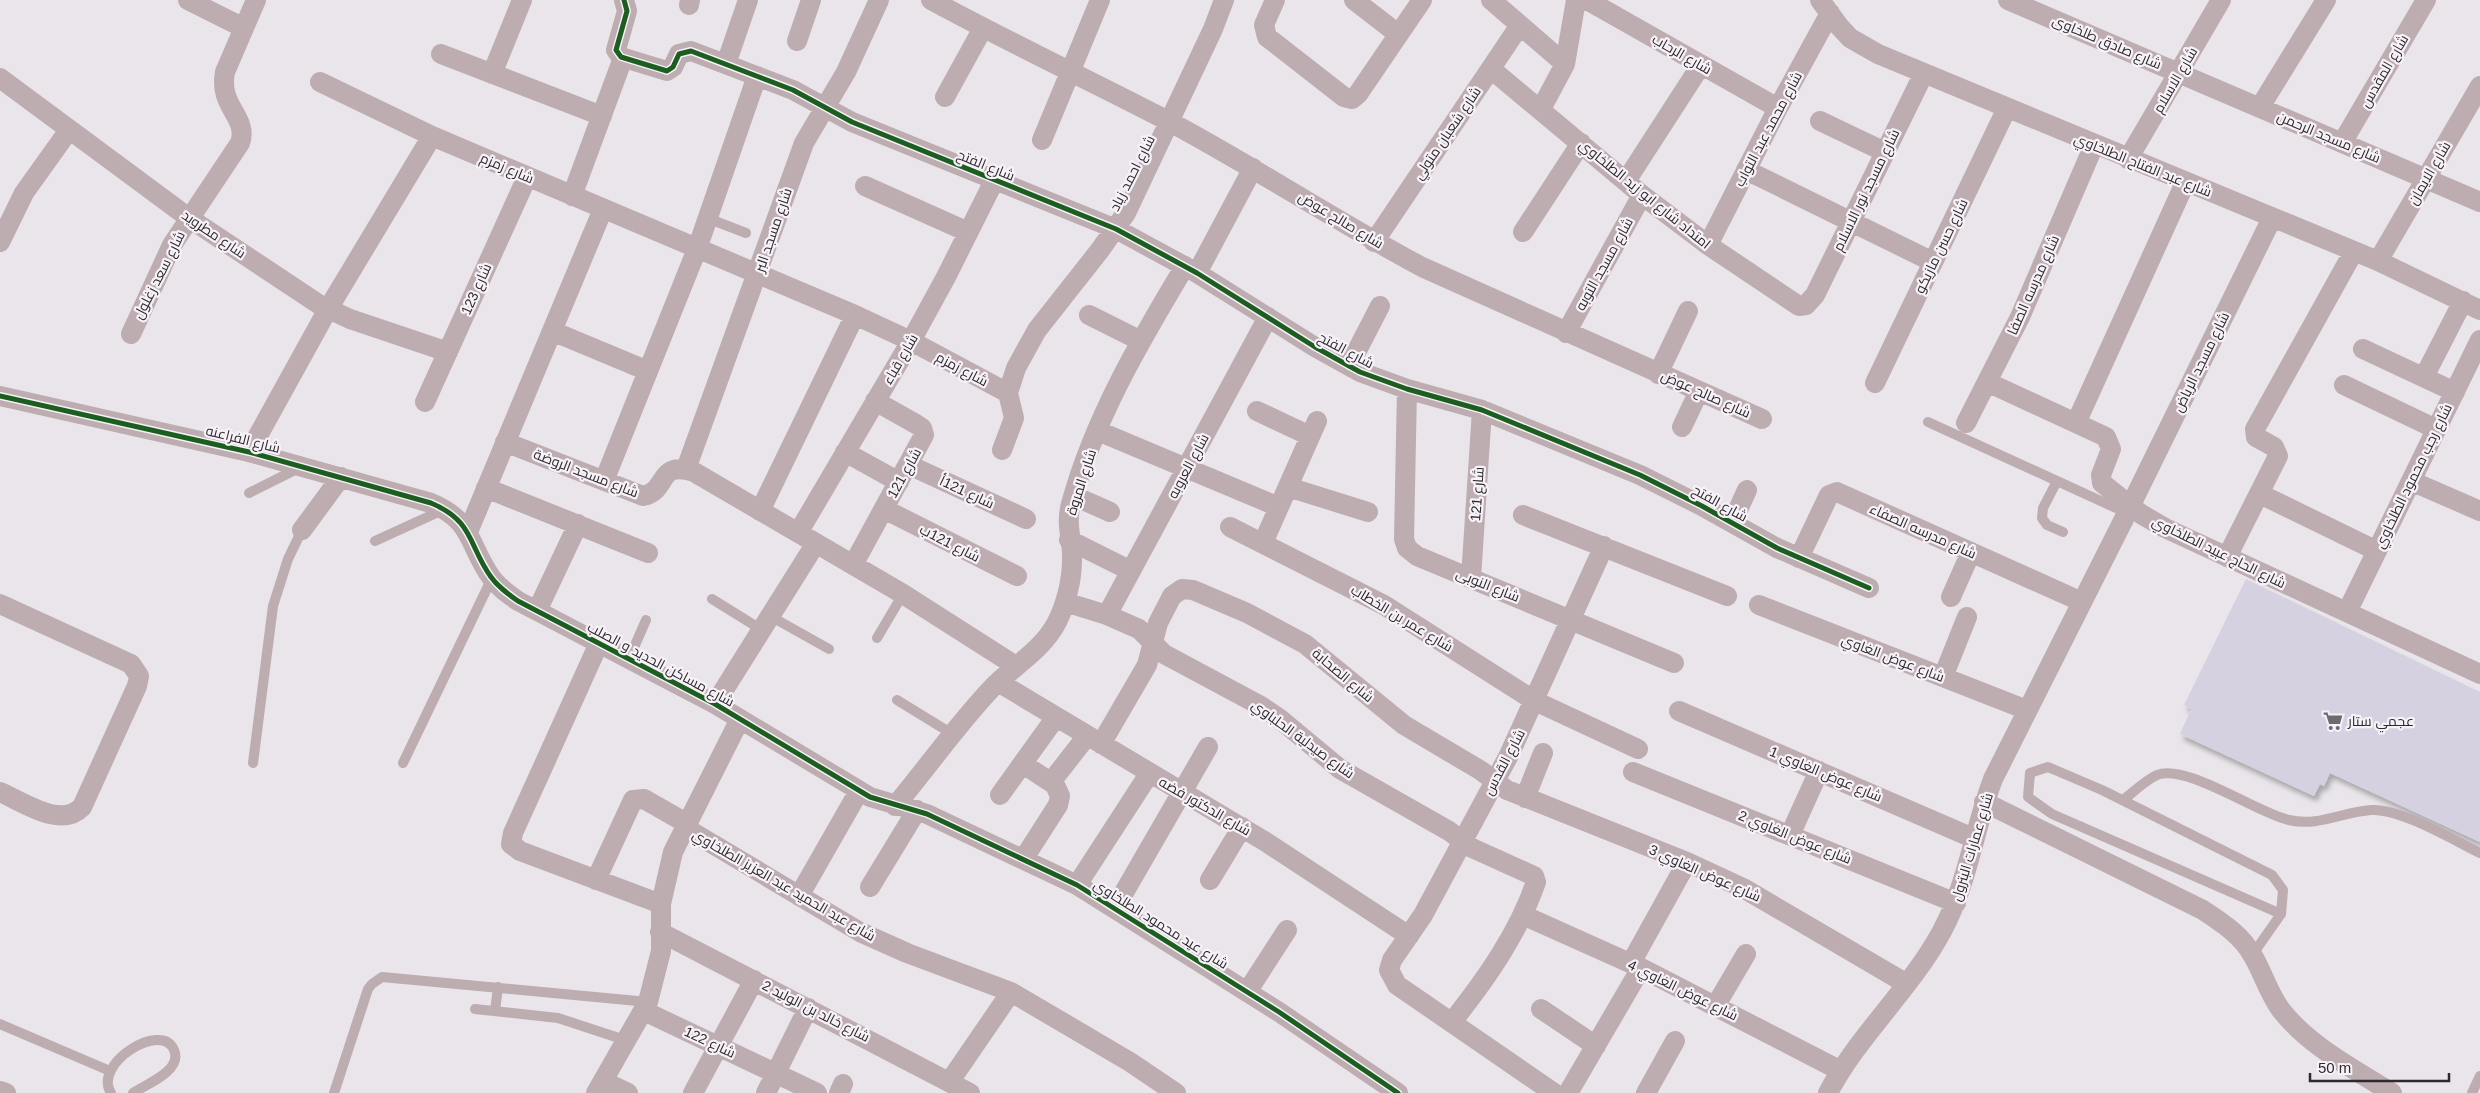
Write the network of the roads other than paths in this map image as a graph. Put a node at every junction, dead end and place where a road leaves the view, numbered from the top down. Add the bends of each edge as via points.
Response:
1 (188, 0) edge
2 (256, 0) edge
3 (522, 0) edge
4 (624, 0) edge
5 (748, 0) edge
6 (810, 0) edge
7 (879, 0) edge
8 (931, 0) edge
9 (1100, 0) edge
10 (1224, 0) edge
11 (1274, 0) edge
12 (1354, 0) edge
13 (1422, 0) edge
14 (1491, 0) edge
15 (1576, 0) edge
16 (1587, 0) edge
17 (2008, 0) edge
18 (2221, 0) edge
19 (2326, 0) edge
20 (2426, 0) edge
21 (1825, 7) edge
22 (1520, 25) junction
23 (244, 28) junction
24 (982, 28) junction
25 (1398, 34) junction
26 (797, 41) dead end
27 (441, 54) dead end
28 (623, 58) junction
29 (726, 64) junction
30 (1565, 64) junction
31 (1701, 65) junction
32 (1491, 69) junction
33 (1070, 72) junction
34 (2179, 72) junction
35 (1924, 73) junction
36 (492, 74) junction
37 (757, 76) junction
38 (0, 78) edge
39 (320, 82) dead end
40 (2480, 86) edge
41 (945, 97) dead end
42 (824, 107) junction
43 (2260, 107) junction
44 (1778, 108) junction
45 (2007, 108) junction
46 (1541, 109) junction
47 (602, 116) junction
48 (1820, 121) dead end
49 (1170, 122) junction
50 (69, 130) junction
51 (432, 136) junction
52 (1042, 140) dead end
53 (2342, 142) junction
54 (1581, 143) junction
55 (2094, 145) junction
56 (1885, 152) junction
57 (2128, 159) junction
58 (1253, 168) junction
59 (1746, 170) junction
60 (527, 177) junction
61 (2425, 178) junction
62 (994, 181) junction
63 (1626, 181) junction
64 (2185, 182) junction
65 (865, 186) dead end
66 (1642, 195) junction
67 (572, 196) junction
68 (9, 202) edge
69 (2480, 202) edge
70 (603, 209) junction
71 (189, 218) junction
72 (707, 218) junction
73 (2272, 218) junction
74 (1851, 222) junction
75 (1116, 229) junction
76 (968, 232) junction
77 (1523, 232) dead end
78 (746, 233) dead end
79 (0, 242) edge
80 (1374, 242) junction
81 (1708, 245) junction
82 (697, 249) junction
83 (2354, 251) junction
84 (2378, 261) junction
85 (1933, 262) junction
86 (1191, 270) junction
87 (757, 275) junction
88 (1806, 305) joint
89 (1380, 306) dead end
90 (2472, 306) edge
91 (328, 309) junction
92 (1688, 311) dead end
93 (855, 315) junction
94 (1089, 315) dead end
95 (1268, 317) junction
96 (552, 331) junction
97 (1566, 333) junction
98 (131, 334) dead end
99 (2480, 340) edge
100 (910, 341) junction
101 (1141, 341) junction
102 (2364, 348) dead end
103 (448, 352) junction
104 (1349, 366) junction
105 (648, 372) junction
106 (1658, 374) junction
107 (2424, 377) junction
108 (1987, 382) junction
109 (1875, 383) dead end
110 (2344, 385) dead end
111 (1407, 389) junction
112 (1699, 391) junction
113 (2454, 392) junction
114 (1008, 393) junction
115 (0, 396) edge
116 (875, 401) junction
117 (425, 402) dead end
118 (1482, 410) junction
119 (1257, 411) dead end
120 (1762, 419) dead end
121 (1928, 422) dead end
122 (1966, 423) dead end
123 (2076, 423) junction
124 (1682, 427) dead end
125 (2436, 429) junction
126 (1098, 431) junction
127 (505, 442) junction
128 (1002, 450) dead end
129 (249, 452) junction
130 (845, 452) junction
131 (909, 465) junction
132 (302, 466) junction
133 (1187, 468) junction
134 (686, 469) junction
135 (341, 477) junction
136 (604, 481) junction
137 (2057, 481) junction
138 (899, 482) junction
139 (2411, 482) junction
140 (1288, 487) junction
141 (486, 488) junction
142 (1747, 490) dead end
143 (249, 493) dead end
144 (2260, 494) junction
145 (1074, 496) junction
146 (1280, 507) junction
147 (446, 509) junction
148 (884, 509) junction
149 (2129, 509) junction
150 (760, 511) junction
151 (2480, 511) edge
152 (1110, 512) dead end
153 (1368, 512) dead end
154 (1523, 515) dead end
155 (1026, 519) dead end
156 (1732, 522) junction
157 (578, 524) junction
158 (1230, 526) dead end
159 (302, 530) joint
160 (468, 532) junction
161 (2063, 532) dead end
162 (798, 533) junction
163 (1069, 540) junction
164 (376, 541) dead end
165 (816, 543) junction
166 (1263, 543) junction
167 (1604, 546) junction
168 (2377, 551) junction
169 (1971, 552) junction
170 (648, 553) dead end
171 (2227, 557) junction
172 (1799, 558) junction
173 (854, 565) junction
174 (1131, 571) junction
175 (1017, 576) dead end
176 (492, 578) junction
177 (1472, 578) junction
178 (1869, 588) dead end
179 (903, 594) junction
180 (1727, 596) dead end
181 (1951, 597) dead end
182 (712, 599) dead end
183 (1065, 602) junction
184 (2082, 602) junction
185 (0, 604) edge
186 (1760, 605) dead end
187 (537, 610) junction
188 (2347, 612) junction
189 (1107, 615) junction
190 (1967, 617) dead end
191 (646, 620) dead end
192 (1571, 620) junction
193 (766, 623) junction
194 (877, 638) dead end
195 (599, 643) junction
196 (1153, 643) junction
197 (829, 650) dead end
198 (629, 659) junction
199 (1674, 663) dead end
200 (1016, 666) junction
201 (2480, 674) edge
202 (1943, 677) junction
203 (998, 682) junction
204 (897, 700) dead end
205 (1535, 701) junction
206 (715, 704) junction
207 (2027, 710) junction
208 (1679, 711) dead end
209 (1056, 717) junction
210 (740, 719) junction
211 (954, 735) junction
212 (1094, 740) junction
213 (1208, 747) dead end
214 (1638, 749) dead end
215 (1544, 753) dead end
216 (253, 763) dead end
217 (404, 763) dead end
218 (1023, 764) junction
219 (1819, 771) junction
220 (1634, 772) dead end
221 (1149, 774) junction
222 (1496, 781) junction
223 (1051, 782) junction
224 (858, 791) junction
225 (0, 792) edge
226 (1182, 792) junction
227 (1000, 795) dead end
228 (1525, 798) junction
229 (2124, 800) junction
230 (1984, 802) junction
231 (895, 806) junction
232 (917, 810) junction
233 (685, 825) junction
234 (1242, 827) junction
235 (1790, 835) junction
236 (1973, 838) junction
237 (1461, 841) junction
238 (2480, 853) edge
239 (1024, 858) junction
240 (1687, 862) junction
241 (596, 880) junction
242 (1210, 880) dead end
243 (1077, 886) junction
244 (870, 887) dead end
245 (799, 896) junction
246 (1956, 903) junction
247 (661, 904) junction
248 (1115, 908) junction
249 (2281, 914) junction
250 (1522, 915) junction
251 (1287, 930) dead end
252 (660, 932) junction
253 (1409, 936) junction
254 (1746, 954) dead end
255 (2253, 954) junction
256 (1636, 966) junction
257 (754, 980) junction
258 (1907, 984) junction
259 (498, 987) junction
260 (1011, 992) junction
261 (1247, 992) junction
262 (1716, 1005) junction
263 (646, 1006) junction
264 (808, 1008) junction
265 (475, 1009) dead end
266 (1541, 1010) dead end
267 (494, 1011) junction
268 (1452, 1022) junction
269 (0, 1024) edge
270 (625, 1040) junction
271 (1675, 1042) dead end
272 (718, 1046) junction
273 (1596, 1046) junction
274 (1841, 1071) junction
275 (110, 1072) junction
276 (776, 1074) junction
277 (2480, 1076) edge
278 (950, 1081) junction
279 (599, 1087) edge
280 (0, 1091) edge
281 (139, 1092) edge
282 (6, 1093) edge
283 (111, 1093) edge
284 (334, 1093) edge
285 (628, 1093) edge
286 (693, 1093) edge
287 (766, 1093) edge
288 (817, 1093) edge
289 (970, 1093) edge
290 (1176, 1093) edge
291 (1398, 1093) edge
292 (1554, 1093) edge
293 (1568, 1093) edge
294 (1646, 1093) edge
295 (1828, 1093) edge
296 (2392, 1093) edge
297 (2472, 1093) edge

1 - 23 street
2 - 23 street
3 - 36 street
4 - 28 street via 627,11 616,50
5 - 29 street
6 - 26 street
7 - 42 street, شارع مسجد البر via 846,72
8 - 24 street, شارع صالح عوض
9 - 33 street
10 - 49 street, شارع احمد زياد
11 - 25 street via 1264,25 1267,37 1348,99 1356,97
12 - 25 street
13 - 25 street
14 - 22 street
15 - 30 street
16 - 31 street, شارع الرحاب
17 - 34 street, شارع صادق طلخاوى
18 - 34 street, شارع الاسلام
19 - 43 street
20 - 53 street, شارع المقدس
21 - 35 street, شارع عبد الفتاح الطلخاوي via 1839,26 1863,47
21 - 44 street, شارع محمد عبد التواب
22 - 30 street
22 - 32 street, شارع شعبان متولي
23 - 71 street, شارع سعد زغلول via 223,82 227,103 238,118 243,135
24 - 33 street, شارع صالح عوض
24 - 41 street
27 - 36 street
28 - 29 street, شارع الفتح via 667,71 673,67 679,54 687,51
28 - 47 street
29 - 37 street, شارع الفتح
30 - 46 street
31 - 44 street, شارع الرحاب
31 - 63 street
32 - 46 street, امتداد شارع ابو زيد الطلخاوي
32 - 80 street, شارع شعبان متولي
33 - 49 street, شارع صالح عوض
33 - 52 street
34 - 43 street, شارع مسجد الرحمن
34 - 57 street, شارع الاسلام
35 - 45 street, شارع عبد الفتاح الطلخاوي
35 - 56 street, شارع مسجد نور الاسلام
36 - 47 street
37 - 42 street, شارع الفتح
37 - 72 street
38 - 50 street, شارع مطرويد
39 - 51 street, شارع زمزم
40 - 61 street, شارع الايمان
42 - 62 street, شارع الفتح via 852,122
42 - 87 street, شارع مسجد البر via 800,155
43 - 53 street, شارع مسجد الرحمن
44 - 59 street, شارع محمد عبد التواب
45 - 55 street, شارع عبد الفتاح الطلخاوي
45 - 85 street, شارع حسن مازيكو
46 - 54 street, امتداد شارع ابو زيد الطلخاوي
47 - 67 street
48 - 56 street
49 - 58 street, شارع صالح عوض
49 - 75 street, شارع احمد زياد via 1135,197
50 - 68 street
50 - 71 street, شارع مطرويد
51 - 60 street, شارع زمزم
51 - 91 street
53 - 61 street, شارع مسجد الرحمن
54 - 63 street, امتداد شارع ابو زيد الطلخاوي
54 - 77 street
55 - 57 street, شارع عبد الفتاح الطلخاوي
55 - 108 street, شارع مدرسه الصفا via 2024,309
56 - 74 street, شارع مسجد نور الاسلام
57 - 64 street, شارع عبد الفتاح الطلخاوي
58 - 80 street, شارع صالح عوض
58 - 86 street, شارع المروة
59 - 74 street
59 - 81 street, شارع محمد عبد التواب
60 - 67 street, شارع زمزم
60 - 103 street, شارع 123
61 - 69 street, شارع مسجد الرحمن
61 - 84 street, شارع الايمان
62 - 75 street, شارع الفتح
62 - 76 street, شارع قباء
63 - 66 street, امتداد شارع ابو زيد الطلخاوي
64 - 73 street, شارع عبد الفتاح الطلخاوي
64 - 123 street
65 - 76 street
66 - 81 street, امتداد شارع ابو زيد الطلخاوي
66 - 97 street, شارع مسجد التوبه
67 - 70 street, شارع زمزم
68 - 79 street
70 - 82 street, شارع زمزم
70 - 96 street
71 - 91 street, شارع مطرويد
71 - 98 street, شارع سعد زغلول via 157,274
72 - 78 lane
72 - 82 street
73 - 83 street, شارع عبد الفتاح الطلخاوي
73 - 149 street, شارع مسجد الرياض
74 - 85 street
74 - 88 street, شارع مسجد نور الاسلام via 1815,295
75 - 86 street, شارع الفتح
75 - 114 street, شارع احمد زياد via 1037,330 1016,368
76 - 100 street, شارع قباء
80 - 97 street, شارع صالح عوض via 1463,287
81 - 88 street, امتداد شارع ابو زيد الطلخاوي via 1793,304
82 - 87 street, شارع زمزم
82 - 105 street
83 - 84 street, شارع عبد الفتاح الطلخاوي
83 - 144 street via 2255,429 2258,439 2274,447 2278,453
84 - 90 street, شارع عبد الفتاح الطلخاوي
85 - 109 street, شارع حسن مازيكو
86 - 95 street, شارع الفتح
86 - 101 street, شارع المروة
87 - 93 street, شارع زمزم
87 - 134 street, شارع مسجد البر
89 - 104 street
90 - 107 street
91 - 103 street, شارع مطرويد
91 - 129 street
92 - 106 street
93 - 100 street, شارع زمزم
93 - 150 street
94 - 101 street
95 - 104 street, شارع الفتح
95 - 133 street, شارع العروبه
96 - 105 street
96 - 127 street
97 - 106 street, شارع صالح عوض
99 - 113 street, شارع رجب محمود الطلخاوي
100 - 114 street, شارع زمزم
100 - 116 street, شارع قباء
101 - 126 street, شارع المروة
102 - 107 street
103 - 117 street, شارع 123
104 - 111 street, شارع الفتح
105 - 136 street
106 - 112 street, شارع صالح عوض
107 - 113 street
108 - 122 street, شارع مدرسه الصفا
108 - 123 street, شارع الحاج عبيد الطلخاوي
110 - 125 street
111 - 118 street, شارع الفتح
111 - 177 street, شارع النوبى via 1404,539 1407,548 1417,556
112 - 120 street, شارع صالح عوض
112 - 124 street
113 - 125 street, شارع رجب محمود الطلخاوي
114 - 128 street via 1014,418
115 - 129 street, شارع الفراعنه
116 - 130 street, شارع قباء
116 - 131 street, شارع 121 via 924,431 924,439
118 - 156 street, شارع الفتح via 1640,475
118 - 177 street, شارع 121
119 - 140 street via 1314,429
121 - 137 lane
123 - 149 street, شارع الحاج عبيد الطلخاوي via 2109,440 2111,449 2101,474 2102,483
125 - 139 street, شارع رجب محمود الطلخاوي
126 - 133 street
126 - 145 street, شارع المروة
127 - 136 street, شارع مسجد الروضة
127 - 141 street
129 - 132 street, شارع الفراعنه
130 - 138 street
130 - 162 street, شارع قباء
131 - 138 street, شارع 121
131 - 155 street, شارع 121أ
132 - 135 street, شارع الفراعنه
132 - 143 lane
133 - 146 street
133 - 174 street, شارع العروبه
134 - 136 street, شارع مسجد الروضة via 670,470 657,489 643,496
134 - 150 street
135 - 147 street, شارع الفراعنه
135 - 159 street
137 - 149 lane
137 - 161 lane via 2043,508 2042,518 2047,525
138 - 148 street, شارع 121
139 - 151 street
139 - 168 street, شارع رجب محمود الطلخاوي
140 - 146 street
140 - 153 street
141 - 157 street
141 - 160 street
142 - 156 street
144 - 168 street
144 - 171 street
145 - 152 street
145 - 163 street, شارع المروة via 1067,528
146 - 166 street
147 - 160 street, شارع الفراعنه
147 - 164 lane
148 - 173 street, شارع 121
148 - 175 street, شارع 121ب
149 - 171 street, شارع الحاج عبيد الطلخاوي
149 - 184 street, شارع عمارات البترول
150 - 162 street
154 - 167 street
156 - 172 street, شارع الفتح
157 - 170 street
157 - 187 street
158 - 166 street, شارع عمر بن الخطاب
159 - 216 lane via 288,559 273,606
160 - 176 street, شارع مساكن الحديد و الصلب
162 - 165 street
163 - 174 street
163 - 183 street, شارع المروة via 1072,560
165 - 173 street
165 - 193 street
166 - 205 street, شارع عمر بن الخطاب via 1384,605
167 - 180 street
167 - 192 street, شارع القدس
168 - 188 street, شارع رجب محمود الطلخاوي
169 - 172 street, شارع مدرسه الصفاء via 1837,492 1829,495
169 - 181 street
169 - 184 street, شارع مدرسه الصفاء
171 - 188 street, شارع الحاج عبيد الطلخاوي
172 - 178 street, شارع الفتح
173 - 179 street
174 - 189 street, شارع العروبه
176 - 187 street, شارع مساكن الحديد و الصلب via 504,591
176 - 217 lane
177 - 192 street, شارع النوبى
179 - 194 lane
179 - 200 street
182 - 193 lane
183 - 189 street, شارع صيدلية الحلباوي
183 - 200 street, شارع المروة via 1049,634
184 - 207 street, شارع عمارات البترول
185 - 225 street via 127,662 138,671 139,681 77,812 56,817
186 - 202 street, شارع عوض الغاوي
187 - 195 street, شارع مساكن الحديد و الصلب
188 - 201 street, شارع الحاج عبيد الطلخاوي
189 - 196 street, شارع صيدلية الحلباوي via 1139,629
190 - 202 street
191 - 198 lane
192 - 199 street, شارع النوبى
192 - 205 street, شارع القدس
193 - 197 lane
193 - 206 street
195 - 198 street, شارع مساكن الحديد و الصلب
195 - 241 street via 511,840 520,851
196 - 212 street via 1143,673
196 - 222 street, شارع الصحابة via 1162,614 1172,596 1182,589 1199,592 1305,644 1404,725
196 - 237 street, شارع صيدلية الحلباوي via 1164,654 1261,706 1340,769
198 - 206 street, شارع مساكن الحديد و الصلب
200 - 203 street, شارع المروة
202 - 207 street, شارع عوض الغاوي
203 - 209 street, شارع الدكتور فضه
203 - 211 street, شارع المروة
204 - 211 lane
205 - 214 street, شارع عمر بن الخطاب
205 - 222 street, شارع القدس
206 - 210 street, شارع مساكن الحديد و الصلب
207 - 230 street, شارع عمارات البترول
208 - 219 street, شارع عوض الغاوي 1
209 - 212 street, شارع الدكتور فضه
209 - 218 street
210 - 224 street, شارع مساكن الحديد و الصلب
210 - 233 street
211 - 231 street, شارع المروة
212 - 221 street, شارع الدكتور فضه
212 - 223 street
213 - 226 street
215 - 228 street
218 - 223 street
218 - 227 street
219 - 235 street
219 - 236 street, شارع عوض الغاوي 1
220 - 235 street, شارع عوض الغاوي 2
221 - 226 street, شارع الدكتور فضه
221 - 243 street
222 - 228 street, شارع عوض الغاوي 3
222 - 237 street, شارع القدس
223 - 239 street via 1060,792 1060,801
224 - 231 street, شارع مساكن الحديد و الصلب
224 - 245 street
226 - 234 street, شارع الدكتور فضه
226 - 248 street
228 - 240 street, شارع عوض الغاوي 3
229 - 238 lane via 2159,774 2186,776 2288,820 2316,821 2372,810 2392,812
229 - 249 lane via 2272,875 2283,890
229 - 249 lane via 2048,767 2030,773 2028,797 2052,814
230 - 236 street, شارع عمارات البترول
230 - 255 street via 2203,910 2230,929
231 - 232 street, شارع عيد محمود الطلخاوي
232 - 239 street, شارع عيد محمود الطلخاوي
232 - 244 street
233 - 241 street, شارع عبد الحميد عبد العزيز الطلخاوي via 644,799 633,800
233 - 245 street, شارع عبد الحميد عبد العزيز الطلخاوي
233 - 247 street via 673,852
234 - 242 street
234 - 253 street, شارع الدكتور فضه
235 - 246 street, شارع عوض الغاوي 2
236 - 246 street, شارع عمارات البترول
237 - 250 street, شارع صيدلية الحلباوي via 1534,876 1536,882
237 - 253 street, شارع القدس
239 - 243 street, شارع عيد محمود الطلخاوي
240 - 256 street
240 - 258 street, شارع عوض الغاوي 3 via 1770,902
241 - 247 street
243 - 248 street, شارع عيد محمود الطلخاوي
245 - 260 street, شارع عبد الحميد عبد العزيز الطلخاوي via 883,943
246 - 258 street, شارع عمارات البترول via 1942,931
247 - 252 street
248 - 261 street, شارع عيد محمود الطلخاوي
249 - 255 lane
250 - 256 street, شارع عوض الغاوي 4
250 - 268 street via 1499,958
251 - 261 street
252 - 257 street, شارع خالد بن الوليد 2
252 - 263 street via 661,951
253 - 268 street, شارع القدس via 1389,970 1398,984
254 - 262 street
255 - 296 street via 2281,1010 2300,1030 2326,1051
256 - 262 street, شارع عوض الغاوي 4
256 - 273 street
257 - 264 street, شارع خالد بن الوليد 2
257 - 272 street
258 - 274 street, شارع عمارات البترول
259 - 263 lane
259 - 267 lane
259 - 284 lane via 388,976 376,980 368,989
260 - 278 street
260 - 290 street, شارع عبد الحميد عبد العزيز الطلخاوي
261 - 291 street, شارع عيد محمود الطلخاوي
262 - 274 street, شارع عوض الغاوي 4
263 - 270 street
263 - 272 street, شارع 122
264 - 276 street
264 - 278 street, شارع خالد بن الوليد 2
265 - 267 lane
266 - 273 street
267 - 270 lane via 558,1018
268 - 292 street
269 - 275 lane
270 - 279 street
271 - 294 street
272 - 276 street, شارع 122
272 - 286 street
273 - 293 street
274 - 295 street, شارع عمارات البترول
275 - 281 lane via 122,1057 138,1046 157,1039 166,1040 175,1053 172,1068
275 - 283 lane via 107,1087
276 - 287 street
276 - 288 street, شارع 122
277 - 297 lane
278 - 289 street, شارع خالد بن الوليد 2
279 - 285 street
280 - 282 street

